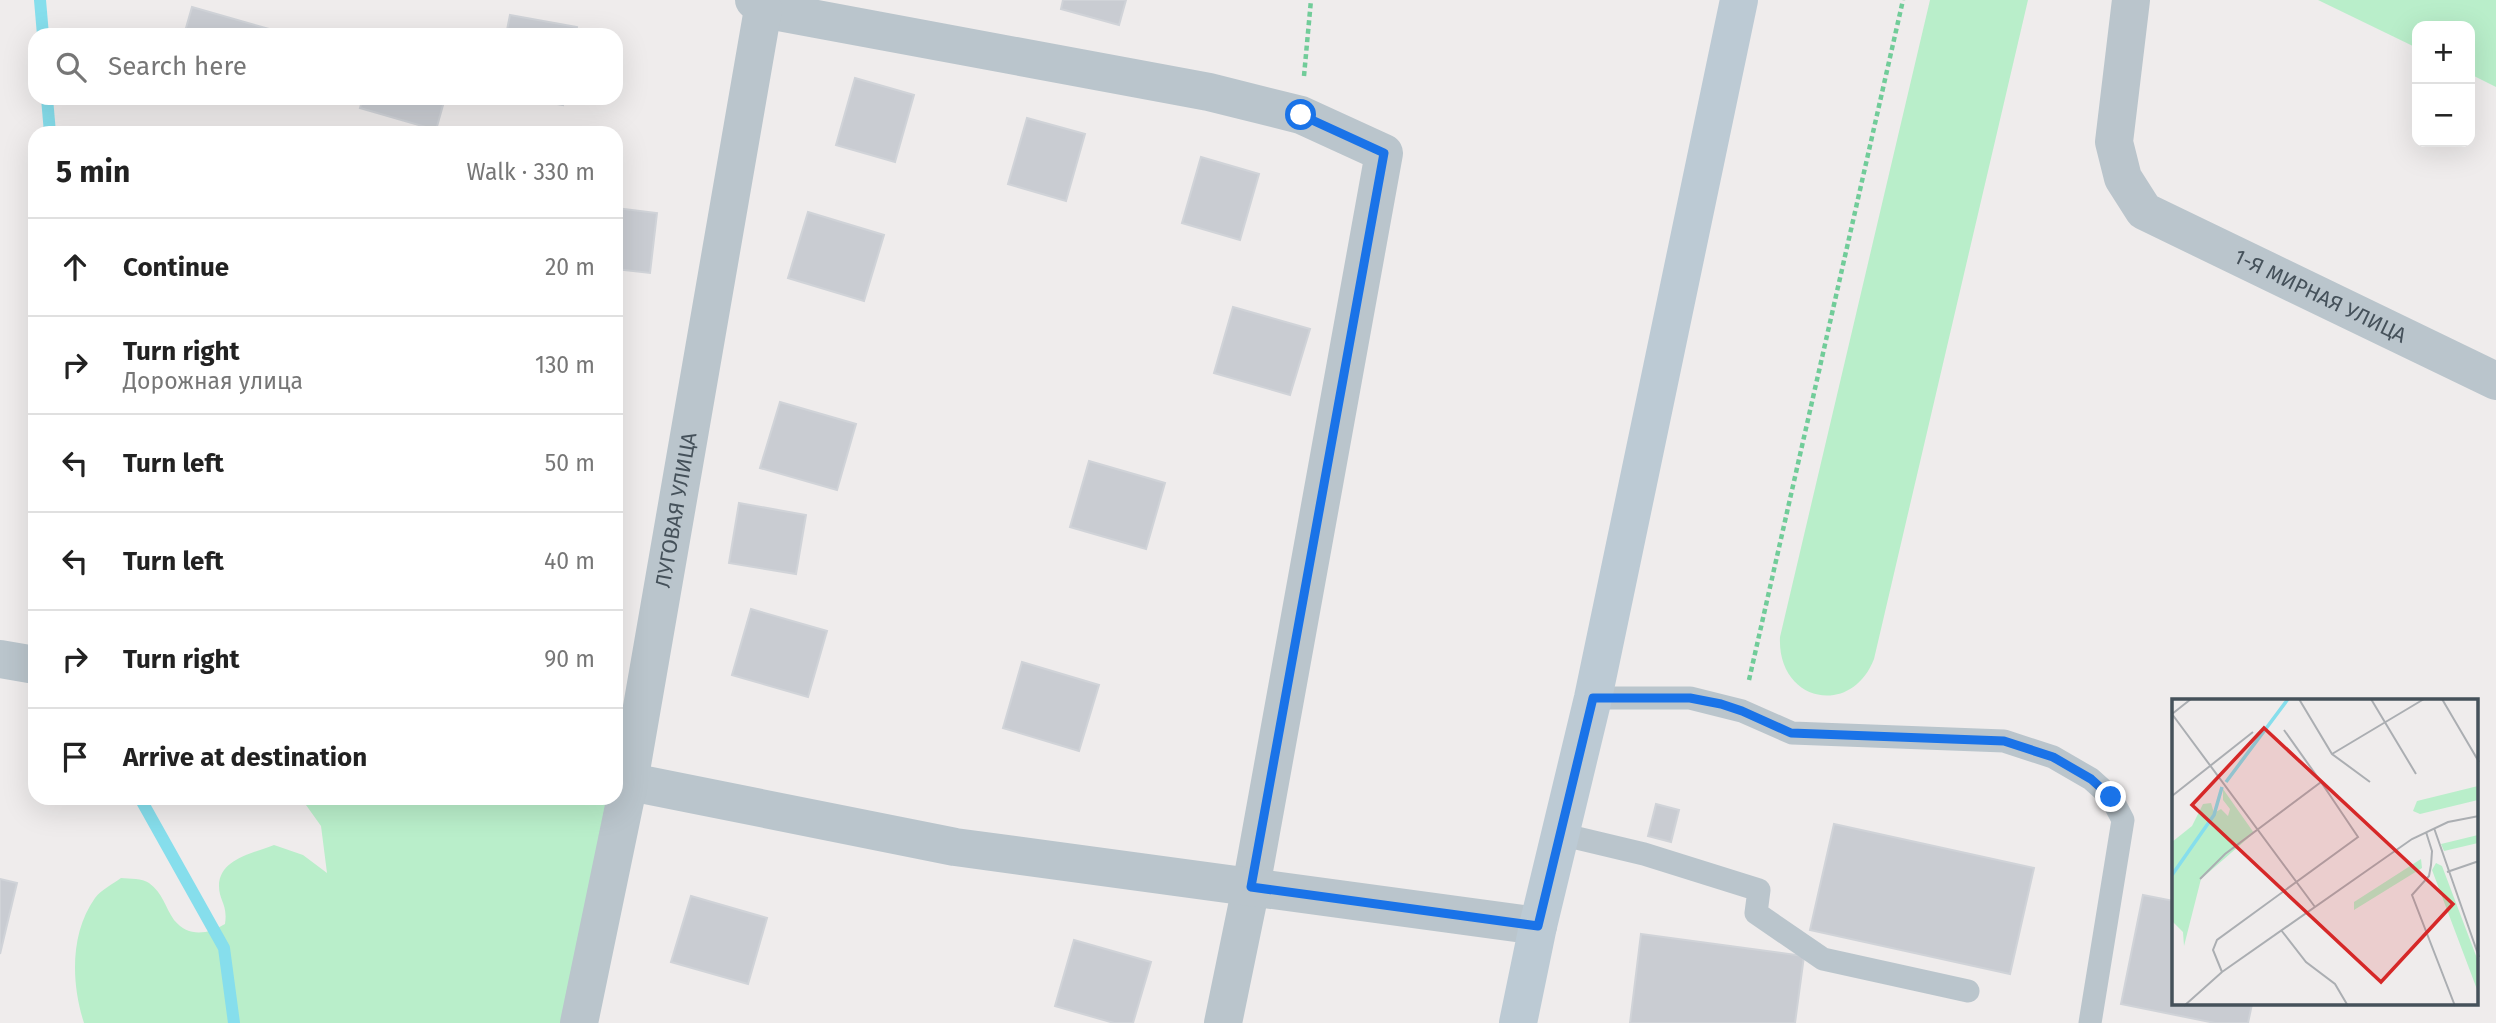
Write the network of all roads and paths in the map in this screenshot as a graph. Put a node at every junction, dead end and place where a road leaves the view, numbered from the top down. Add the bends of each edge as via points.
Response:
1 (1311, 0) edge
2 (1739, 0) edge
3 (1903, 0) edge
4 (2131, 0) edge
5 (758, 5) edge
6 (1301, 115) junction
7 (2496, 381) edge
8 (0, 659) edge
9 (28, 664) edge
10 (1593, 698) junction
11 (1742, 711) junction
12 (623, 774) edge
13 (623, 780) edge
14 (618, 805) edge
15 (1560, 834) junction
16 (1251, 887) junction
17 (1538, 926) junction
18 (1968, 991) dead end
19 (579, 1023) edge
20 (1223, 1023) edge
21 (1518, 1023) edge
22 (2090, 1023) edge

1 - 6 path
2 - 10 street
3 - 11 path
4 - 7 street, 1-Я МИРНАЯ УЛИЦА via 2114,142 2123,178 2144,211
5 - 6 street via 1209,92
5 - 12 street, ЛУГОВАЯ УЛИЦА
6 - 16 street via 1384,153
8 - 9 street
10 - 11 lane via 1690,698
10 - 15 street
11 - 22 lane via 1791,733 2004,741 2053,757 2091,779 2111,797 2123,820
13 - 16 street via 955,848
14 - 19 street, ЛУГОВАЯ УЛИЦА
15 - 17 street
15 - 18 lane via 1644,854 1759,890 1756,913 1823,959
16 - 17 street
16 - 20 street
17 - 21 street

